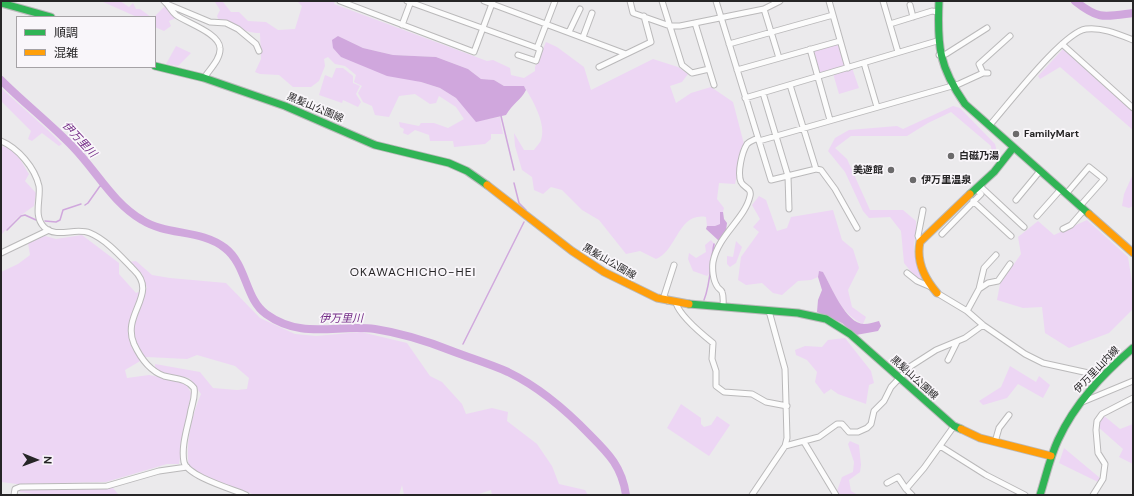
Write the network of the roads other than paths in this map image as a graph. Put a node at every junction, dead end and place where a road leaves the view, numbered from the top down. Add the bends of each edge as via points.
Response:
1 (340, 1) edge
2 (409, 1) edge
3 (484, 1) edge
4 (555, 1) edge
5 (630, 1) edge
6 (662, 1) edge
7 (716, 1) edge
8 (780, 1) edge
9 (829, 1) edge
10 (883, 1) edge
11 (939, 1) edge
12 (166, 2) edge
13 (1, 3) edge
14 (493, 3) edge
15 (766, 5) edge
16 (910, 5) dead end
17 (580, 9) dead end
18 (938, 12) junction
19 (592, 13) dead end
20 (833, 15) junction
21 (47, 16) edge
22 (644, 16) junction
23 (913, 17) junction
24 (721, 18) junction
25 (695, 23) junction
26 (546, 24) junction
27 (890, 24) junction
28 (402, 25) junction
29 (670, 26) junction
30 (483, 28) junction
31 (987, 28) dead end
32 (569, 32) junction
33 (771, 32) junction
34 (1010, 36) dead end
35 (583, 37) junction
36 (1133, 40) edge
37 (840, 41) junction
38 (937, 41) junction
39 (729, 44) junction
40 (1062, 44) junction
41 (537, 48) junction
42 (810, 49) junction
43 (259, 51) dead end
44 (898, 52) junction
45 (626, 54) junction
46 (518, 55) dead end
47 (939, 56) junction
48 (779, 58) junction
49 (864, 62) junction
50 (156, 66) edge
51 (599, 67) dead end
52 (848, 68) junction
53 (709, 69) junction
54 (737, 70) junction
55 (818, 76) junction
56 (204, 78) junction
57 (714, 85) dead end
58 (790, 85) junction
59 (952, 86) junction
60 (763, 93) junction
61 (745, 98) junction
62 (878, 107) junction
63 (1133, 108) edge
64 (830, 120) junction
65 (989, 126) junction
66 (803, 128) junction
67 (776, 136) junction
68 (758, 140) junction
69 (1, 141) edge
70 (1013, 148) junction
71 (816, 169) junction
72 (1040, 171) junction
73 (788, 176) junction
74 (978, 188) junction
75 (1063, 192) junction
76 (1016, 200) dead end
77 (973, 201) junction
78 (1082, 208) junction
79 (789, 209) dead end
80 (923, 210) dead end
81 (1037, 216) dead end
82 (1024, 227) dead end
83 (857, 228) dead end
84 (1063, 229) dead end
85 (48, 230) junction
86 (942, 234) dead end
87 (1011, 236) dead end
88 (920, 242) junction
89 (1, 252) edge
90 (1133, 253) edge
91 (996, 255) dead end
92 (674, 264) dead end
93 (1010, 264) dead end
94 (907, 273) dead end
95 (931, 287) junction
96 (979, 289) junction
97 (937, 293) joint
98 (669, 301) junction
99 (676, 303) junction
100 (723, 307) junction
101 (769, 311) junction
102 (967, 311) junction
103 (983, 325) junction
104 (957, 342) junction
105 (1133, 348) edge
106 (948, 360) dead end
107 (1102, 376) junction
108 (899, 378) junction
109 (1133, 381) edge
110 (1133, 398) edge
111 (1078, 404) junction
112 (787, 406) junction
113 (1009, 415) dead end
114 (954, 426) junction
115 (804, 442) junction
116 (995, 442) junction
117 (785, 446) junction
118 (940, 446) junction
119 (1052, 456) junction
120 (187, 467) junction
121 (888, 483) dead end
122 (906, 489) junction
123 (14, 495) edge
124 (246, 495) edge
125 (752, 495) edge
126 (836, 495) edge
127 (912, 495) edge
128 (1025, 495) edge
129 (1040, 495) edge
130 (1093, 495) edge

1 - 28 street
2 - 28 street
2 - 30 street
3 - 14 street
4 - 26 street
5 - 22 street via 633,13
6 - 29 street
7 - 24 street
8 - 15 street
9 - 20 street
10 - 27 street
11 - 18 main road
12 - 43 street via 210,22 226,22 256,44
12 - 56 street via 177,16 210,34 218,43 218,57
13 - 21 main road
14 - 26 street
14 - 30 street
15 - 24 street
15 - 33 street
16 - 23 street
17 - 32 street
18 - 23 street via 932,11
18 - 38 main road
19 - 35 street
20 - 33 street
20 - 37 street
22 - 29 street
22 - 45 street via 651,42
23 - 27 street
24 - 25 street
24 - 39 street
25 - 29 street
25 - 53 street
26 - 32 street
26 - 41 street
27 - 44 street
28 - 30 street via 474,52
29 - 53 street via 682,65 686,70 694,73
30 - 41 street
31 - 47 street
32 - 35 street
33 - 39 street
33 - 48 street
34 - 59 street via 979,64 985,73
35 - 45 street
36 - 40 street via 1116,33 1085,29 1073,34
37 - 42 street
37 - 52 street
38 - 44 street
38 - 47 main road
39 - 54 street
40 - 63 street
40 - 65 street
41 - 46 street via 540,49 536,61
42 - 48 street
42 - 55 street
44 - 49 street
45 - 51 street
47 - 59 main road
48 - 54 street
49 - 52 street
49 - 62 street
50 - 56 main road, 黒髪山公園線
52 - 55 street
53 - 57 street
54 - 61 street
55 - 58 street
55 - 64 street
56 - 98 main road, 黒髪山公園線 via 304,113 375,146 449,164 467,171 572,251 626,283
58 - 60 street
58 - 66 street
59 - 62 street
59 - 65 main road via 965,104
60 - 61 street
60 - 67 street
61 - 68 street
62 - 64 street
64 - 66 street
65 - 70 main road
66 - 67 street
66 - 71 street
67 - 68 street
67 - 73 street
68 - 73 street via 771,180
68 - 100 street via 750,141 746,145 739,176 741,184 749,189 751,194 748,204 719,244 713,262 717,287 723,294
69 - 85 street via 21,154 36,177 39,186 39,220
70 - 72 main road
70 - 74 main road
71 - 73 street
71 - 83 street via 821,170 835,189
72 - 75 main road
72 - 76 street
73 - 79 street
74 - 77 street via 980,194
74 - 82 street
74 - 88 main road
75 - 78 main road
75 - 78 street via 1089,167 1104,180
75 - 81 street
77 - 86 street
77 - 87 street
78 - 84 street via 1071,225
78 - 90 main road
80 - 88 street via 918,236
85 - 89 street
85 - 120 street via 61,233 81,230 90,233 99,238 140,278 141,300 130,330 140,357 157,372 184,380 194,388 195,398 191,407 184,452
88 - 95 main road via 919,257
91 - 96 street via 984,268
92 - 98 street via 664,296
93 - 96 street via 998,281 988,283
94 - 95 street via 916,281
95 - 97 main road
96 - 102 street
97 - 102 street
98 - 99 main road, 黒髪山公園線
99 - 100 main road, 黒髪山公園線
99 - 112 street via 714,343 712,359 716,370 716,386 724,392 752,394 766,402
100 - 101 main road, 黒髪山公園線
101 - 108 main road, 黒髪山公園線 via 809,314 826,319 850,334
101 - 112 street via 785,369
102 - 103 street
103 - 104 street
103 - 107 street via 1025,354 1043,363
104 - 106 street
104 - 108 street via 936,350 911,366
105 - 107 main road, 伊万里山内線
107 - 111 main road, 伊万里山内線
108 - 114 main road, 黒髪山公園線
108 - 115 street via 884,401 874,410 867,428 849,432 842,424 837,424 819,437
109 - 111 street
110 - 130 street via 1102,414 1097,421 1098,453 1105,464 1103,479
111 - 119 main road, 伊万里山内線
112 - 117 street
113 - 116 street via 999,428
114 - 116 main road, 黒髪山公園線
114 - 118 street
115 - 117 street
115 - 126 street
116 - 119 main road, 黒髪山公園線
117 - 125 street
118 - 122 street
118 - 128 street via 986,475
119 - 129 main road, 伊万里山内線
120 - 123 street via 160,471 107,486 20,487 15,489
120 - 124 street via 203,477
121 - 122 street via 898,477
122 - 127 street

